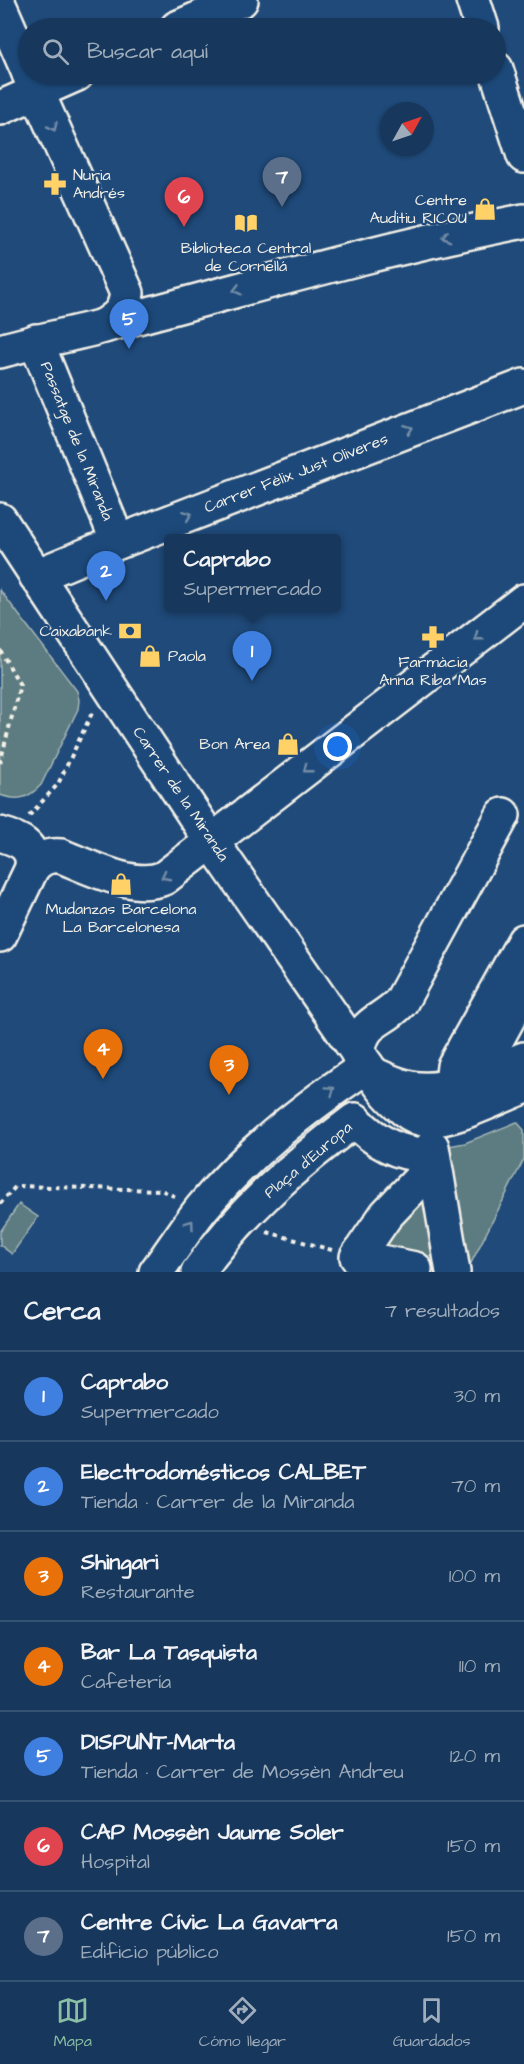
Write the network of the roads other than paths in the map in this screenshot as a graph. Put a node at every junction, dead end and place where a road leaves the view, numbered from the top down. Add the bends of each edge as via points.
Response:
1 (241, 0) edge
2 (473, 0) edge
3 (0, 7) edge
4 (200, 18) edge
5 (479, 18) edge
6 (18, 48) edge
7 (26, 84) edge
8 (34, 84) edge
9 (500, 84) edge
10 (0, 108) edge
11 (524, 156) edge
12 (524, 221) edge
13 (104, 326) junction
14 (36, 341) junction
15 (0, 351) edge
16 (524, 386) edge
17 (0, 520) edge
18 (118, 542) junction
19 (36, 576) junction
20 (524, 601) edge
21 (503, 815) dead end
22 (13, 827) edge
23 (212, 842) junction
24 (32, 868) junction
25 (0, 935) edge
26 (524, 941) edge
27 (524, 989) edge
28 (524, 1049) edge
29 (524, 1059) edge
30 (366, 1064) junction
31 (455, 1086) junction
32 (524, 1087) edge
33 (524, 1109) edge
34 (427, 1129) junction
35 (156, 1272) edge
36 (198, 1272) edge
37 (414, 1272) edge
38 (453, 1272) edge

1 - 4 street
2 - 5 street
3 - 6 street
7 - 10 street
8 -> 13 street via 127,293 125,307
9 - 11 street
12 -> 13 street via 293,274
13 - 14 street
14 - 15 street
14 - 18 street, Passatge de la Miranda
18 -> 16 street, Carrer Fèlix Just Oliveres
17 - 19 street, Carrer de la Miranda
18 - 19 street, Carrer Fèlix Just Oliveres
19 - 23 street, Carrer de la Miranda
20 -> 23 street
21 - 30 street via 401,1002 366,1028 360,1038
22 - 24 street via 18,839 27,845
23 -> 24 street via 173,872 151,883 134,882 61,856 37,861
23 - 30 street, Carrer de la Miranda
24 - 25 street
26 - 31 street via 454,1066
27 - 28 street via 484,1061
29 - 31 street
30 - 31 street via 396,1084 418,1089
30 - 34 street, Carrer de la Miranda via 394,1101
35 -> 30 street via 201,1209 262,1146
32 - 34 street via 439,1119
33 - 34 street
34 - 38 street
36 - 37 street, Plaça d'Europa via 257,1203 296,1166 355,1120 387,1145 412,1155 426,1155 430,1169 386,1215 357,1257 415,1269

